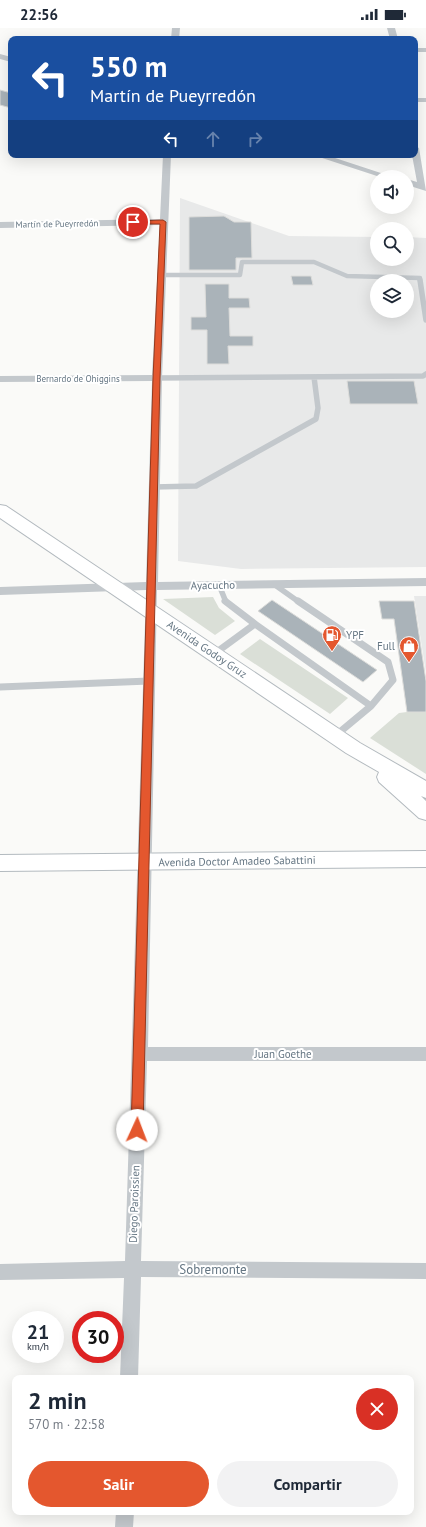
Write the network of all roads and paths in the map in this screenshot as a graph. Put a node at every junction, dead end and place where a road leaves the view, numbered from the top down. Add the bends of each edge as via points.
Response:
1 (167, 158) edge
2 (327, 158) edge
3 (422, 158) edge
4 (370, 171) edge
5 (414, 184) edge
6 (424, 188) edge
7 (163, 222) junction
8 (0, 225) edge
9 (161, 275) junction
10 (426, 320) edge
11 (426, 374) edge
12 (314, 377) junction
13 (157, 378) junction
14 (0, 379) edge
15 (154, 487) junction
16 (0, 510) edge
17 (426, 582) edge
18 (219, 585) junction
19 (276, 585) junction
20 (152, 586) junction
21 (114, 587) junction
22 (0, 591) edge
23 (152, 611) junction
24 (255, 624) junction
25 (214, 654) junction
26 (150, 681) junction
27 (0, 687) edge
28 (371, 706) junction
29 (335, 736) junction
30 (353, 748) junction
31 (426, 790) edge
32 (426, 812) edge
33 (426, 859) edge
34 (144, 862) junction
35 (0, 863) edge
36 (140, 1054) junction
37 (426, 1054) edge
38 (132, 1269) junction
39 (426, 1270) edge
40 (0, 1272) edge
41 (129, 1375) edge
42 (125, 1515) edge
43 (124, 1527) edge

1 - 7 street, Diego Paroissien
2 - 4 street
3 - 6 street
5 - 6 street
7 - 8 street, Martín de Pueyrredón
7 - 9 street, Diego Paroissien
9 - 10 lane via 240,275 242,262 314,262 347,276 420,278
9 - 13 street, Diego Paroissien
11 - 12 lane
12 - 13 lane
12 - 15 lane via 318,408 316,420 196,486
13 - 14 street, Bernardo de Ohiggins
13 - 15 street, Diego Paroissien
15 - 20 street, Diego Paroissien
16 - 21 main road, Avenida Godoy Gruz
17 - 19 street, Ayacucho
18 - 19 street, Ayacucho
18 - 20 street, Ayacucho
18 - 24 lane via 226,602
19 - 28 lane via 388,662 393,680
20 - 21 street, Ayacucho
20 - 23 street, Diego Paroissien
21 - 22 street, Ayacucho
21 - 23 main road, Avenida Godoy Gruz
23 - 25 main road, Avenida Godoy Gruz
23 - 26 street, Diego Paroissien
24 - 25 lane
24 - 28 lane
25 - 29 main road, Avenida Godoy Gruz
26 - 27 lane
26 - 34 street, Diego Paroissien
28 - 29 lane
29 - 30 main road, Avenida Godoy Gruz
30 - 31 main road, Avenida Godoy Gruz
30 - 32 main road, Avenida Godoy Gruz
33 - 34 main road, Avenida Doctor Amadeo Sabattini
34 - 35 main road, Avenida Doctor Amadeo Sabattini
34 - 36 street, Diego Paroissien
36 - 37 street, Juan Goethe
36 - 38 street, Diego Paroissien
38 - 39 street, Sobremonte
38 - 40 street, Sobremonte
38 - 41 street, Diego Paroissien
42 - 43 street

